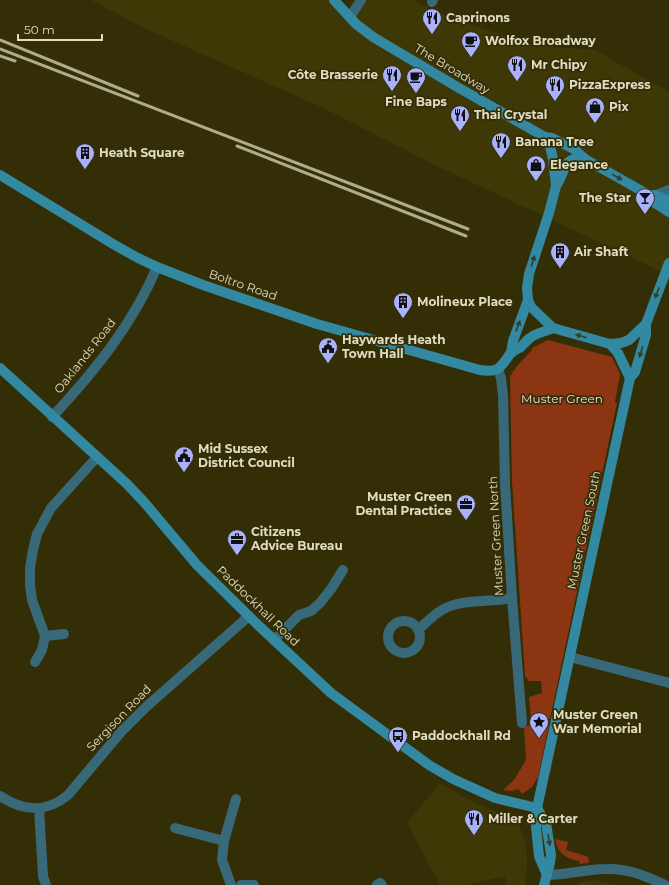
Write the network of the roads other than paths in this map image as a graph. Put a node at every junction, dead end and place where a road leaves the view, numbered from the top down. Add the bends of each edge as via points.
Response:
1 (334, 0) edge
2 (361, 0) edge
3 (350, 16) junction
4 (545, 137) junction
5 (585, 159) junction
6 (0, 175) edge
7 (556, 186) junction
8 (669, 190) edge
9 (652, 195) junction
10 (669, 201) edge
11 (669, 212) edge
12 (669, 263) edge
13 (157, 267) junction
14 (528, 300) junction
15 (646, 324) junction
16 (553, 328) junction
17 (610, 344) junction
18 (511, 353) junction
19 (0, 368) edge
20 (498, 369) junction
21 (630, 378) junction
22 (52, 417) junction
23 (97, 457) junction
24 (343, 570) dead end
25 (512, 598) junction
26 (249, 616) junction
27 (418, 630) dead end
28 (64, 634) dead end
29 (45, 636) junction
30 (274, 640) junction
31 (570, 657) junction
32 (35, 662) dead end
33 (669, 683) edge
34 (522, 723) dead end
35 (0, 796) edge
36 (236, 799) dead end
37 (39, 808) junction
38 (538, 808) junction
39 (175, 828) dead end
40 (224, 840) junction
41 (547, 875) junction
42 (46, 885) edge
43 (230, 885) edge
44 (241, 885) edge
45 (254, 885) edge
46 (377, 885) edge
47 (382, 885) edge
48 (544, 885) edge
49 (665, 885) edge

1 - 3 main road, The Broadway
2 - 3 street
3 - 4 main road, The Broadway via 373,37
4 - 5 main road, The Broadway via 566,145
4 - 7 main road via 553,159
5 - 7 main road via 574,159 568,163
5 -> 9 main road, The Broadway
6 - 13 main road, Boltro Road via 103,238
14 -> 7 main road via 529,274
8 - 9 street
9 - 10 main road, The Broadway
9 - 11 main road, The Broadway via 652,201
12 -> 15 main road, Muster Green South
13 - 20 main road, Boltro Road via 316,324 480,370
13 - 22 street, Oaklands Road via 141,301 116,341
14 - 16 main road via 531,307
18 -> 14 main road
15 - 17 main road via 629,340
15 -> 21 main road, Muster Green South via 646,335 635,372
17 -> 16 main road
16 - 18 main road via 538,333
17 - 21 main road via 621,357
18 - 20 main road
19 - 22 main road, Paddockhall Road
20 - 25 street, Muster Green North via 503,396
21 - 31 main road, Muster Green South
22 - 23 main road, Paddockhall Road
23 - 26 main road, Paddockhall Road via 144,502 197,565
23 - 29 street via 51,508 37,534 32,550 32,600
24 - 30 street via 320,603 311,611 299,616
25 - 27 street via 461,603 443,609
25 - 34 street, Muster Green North
26 - 30 main road, Paddockhall Road
26 - 37 street, Sergison Road via 120,732 68,795 60,801
28 - 29 street
29 - 32 street via 42,650
30 - 38 main road, Paddockhall Road via 331,693 429,765 488,796
31 - 33 street
31 - 38 main road, Muster Green South
35 - 37 street, Sergison Road via 18,806
36 - 40 street
37 - 42 street
38 - 41 main road, Muster Green South via 536,827 539,856
39 - 40 street
40 - 43 street via 222,860
41 - 48 main road
41 - 49 street via 615,869 644,875
44 - 45 street
46 - 47 street

